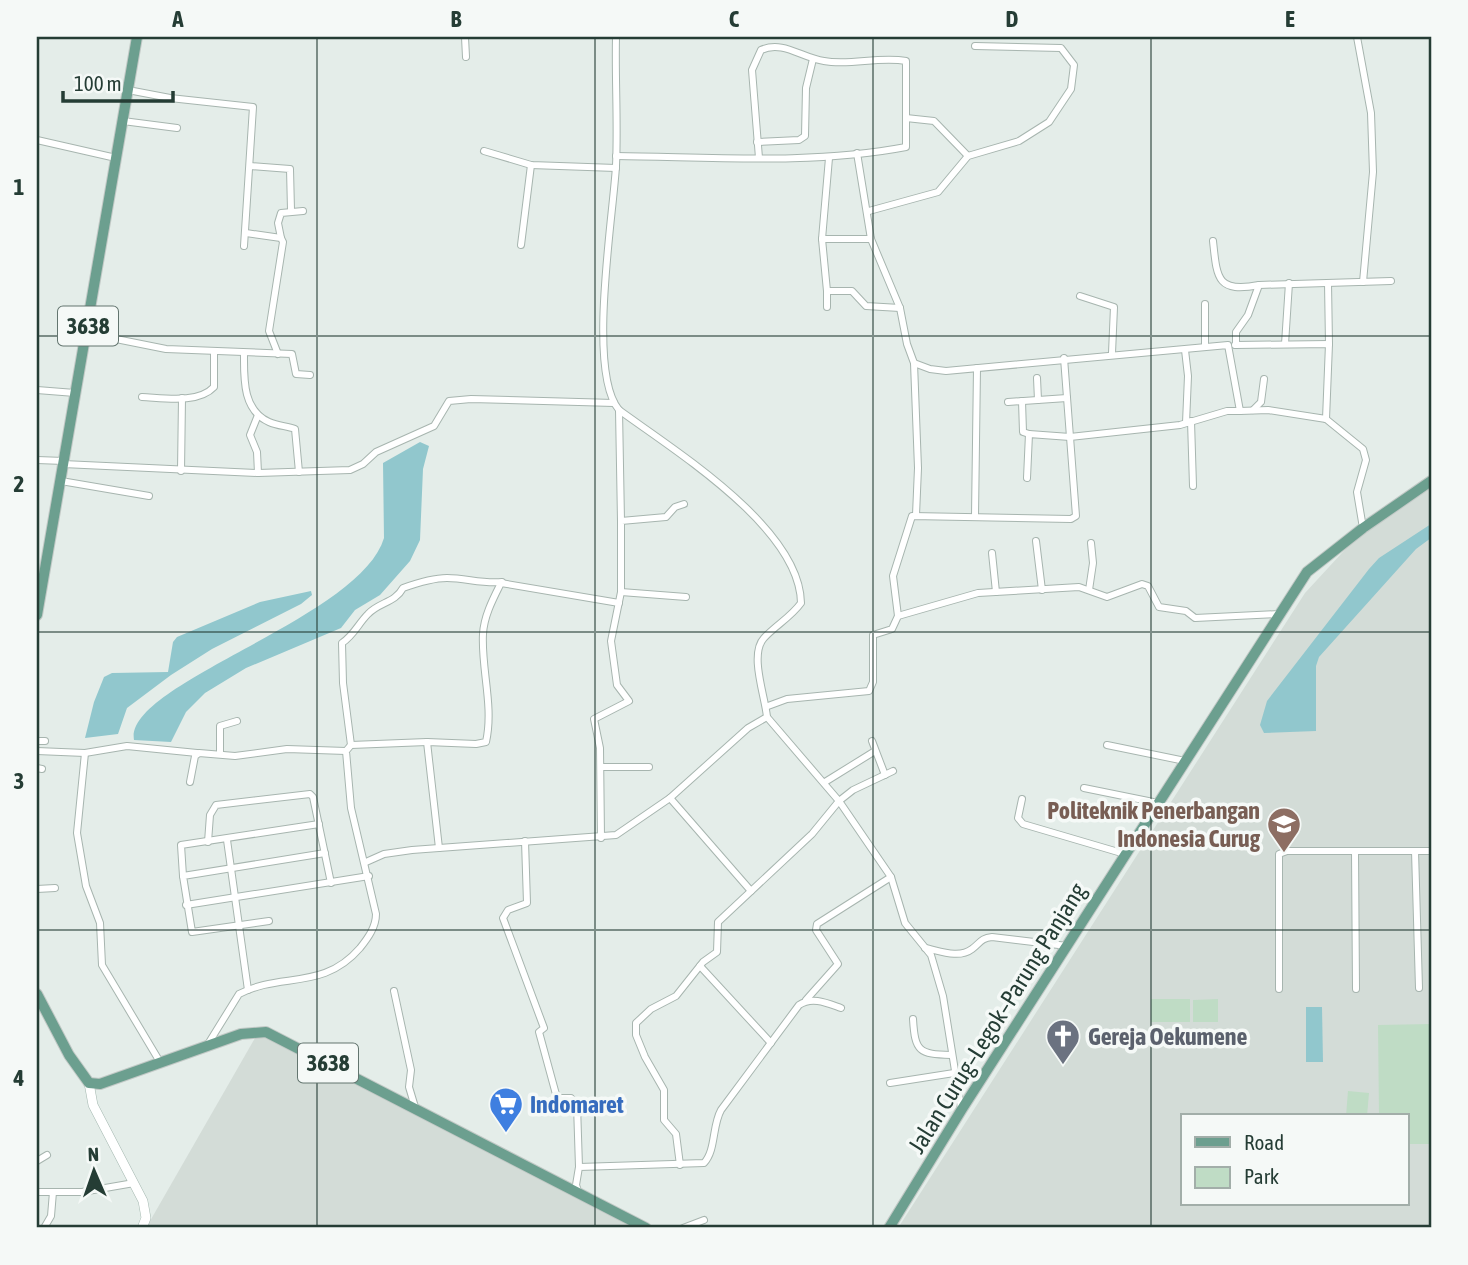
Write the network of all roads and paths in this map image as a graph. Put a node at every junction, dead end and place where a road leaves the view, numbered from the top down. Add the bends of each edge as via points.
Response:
1 (136, 37) edge
2 (465, 37) edge
3 (616, 37) edge
4 (1357, 37) edge
5 (975, 46) dead end
6 (466, 57) dead end
7 (813, 59) junction
8 (128, 90) junction
9 (906, 118) junction
10 (123, 121) junction
11 (177, 128) dead end
12 (37, 140) edge
13 (757, 142) junction
14 (484, 151) dead end
15 (857, 153) junction
16 (616, 156) junction
17 (968, 156) junction
18 (116, 158) junction
19 (759, 158) junction
20 (829, 158) junction
21 (531, 165) junction
22 (250, 166) junction
23 (616, 168) junction
24 (290, 210) junction
25 (303, 211) dead end
26 (869, 211) junction
27 (246, 233) junction
28 (281, 238) junction
29 (822, 239) junction
30 (871, 239) junction
31 (1213, 241) dead end
32 (522, 245) dead end
33 (244, 246) dead end
34 (1391, 281) dead end
35 (1363, 282) junction
36 (1289, 283) junction
37 (1328, 283) junction
38 (1259, 285) junction
39 (827, 291) junction
40 (1080, 296) dead end
41 (1205, 304) dead end
42 (827, 307) dead end
43 (900, 308) junction
44 (86, 333) junction
45 (1285, 344) junction
46 (1329, 344) junction
47 (1232, 345) junction
48 (1205, 346) junction
49 (1185, 350) junction
50 (214, 353) junction
51 (244, 353) junction
52 (1112, 353) junction
53 (278, 354) junction
54 (1063, 358) junction
55 (914, 363) junction
56 (977, 368) junction
57 (310, 375) dead end
58 (1037, 378) dead end
59 (1264, 379) dead end
60 (37, 390) edge
61 (75, 393) junction
62 (142, 397) dead end
63 (182, 398) junction
64 (1067, 398) junction
65 (1038, 400) junction
66 (1021, 401) junction
67 (1008, 402) dead end
68 (614, 403) junction
69 (619, 410) junction
70 (1240, 411) junction
71 (1252, 411) junction
72 (258, 415) junction
73 (1326, 419) junction
74 (1188, 422) junction
75 (1029, 434) junction
76 (1070, 437) junction
77 (37, 460) edge
78 (64, 462) junction
79 (181, 471) junction
80 (299, 472) junction
81 (258, 473) junction
82 (1027, 478) dead end
83 (61, 481) junction
84 (1431, 481) edge
85 (1193, 486) dead end
86 (149, 496) dead end
87 (684, 504) dead end
88 (916, 515) junction
89 (975, 516) junction
90 (621, 521) junction
91 (1363, 528) junction
92 (1036, 541) dead end
93 (1091, 543) dead end
94 (992, 553) dead end
95 (503, 582) junction
96 (1042, 590) junction
97 (1089, 590) junction
98 (621, 592) junction
99 (996, 592) junction
100 (686, 597) dead end
101 (619, 603) junction
102 (1279, 614) junction
103 (37, 615) edge
104 (898, 615) junction
105 (768, 706) junction
106 (767, 717) junction
107 (237, 721) dead end
108 (37, 741) edge
109 (45, 741) dead end
110 (872, 741) dead end
111 (427, 742) junction
112 (1107, 745) dead end
113 (349, 748) junction
114 (37, 751) edge
115 (875, 751) junction
116 (85, 753) junction
117 (199, 753) junction
118 (220, 754) junction
119 (1185, 761) junction
120 (601, 767) junction
121 (649, 767) dead end
122 (893, 771) dead end
123 (885, 775) junction
124 (190, 782) dead end
125 (825, 782) junction
126 (1084, 788) dead end
127 (670, 798) junction
128 (1022, 799) dead end
129 (839, 802) junction
130 (1158, 803) junction
131 (319, 824) junction
132 (601, 838) junction
133 (227, 840) junction
134 (524, 841) junction
135 (208, 842) junction
136 (439, 848) junction
137 (1355, 851) junction
138 (1415, 851) junction
139 (1431, 851) edge
140 (325, 853) junction
141 (1125, 854) junction
142 (366, 862) junction
143 (232, 869) junction
144 (183, 876) junction
145 (369, 876) junction
146 (891, 877) junction
147 (331, 883) junction
148 (55, 888) dead end
149 (37, 889) edge
150 (751, 891) junction
151 (235, 898) junction
152 (187, 905) junction
153 (269, 921) dead end
154 (239, 927) junction
155 (1067, 946) junction
156 (925, 948) junction
157 (700, 966) junction
158 (1419, 988) dead end
159 (1279, 989) dead end
160 (1356, 989) dead end
161 (248, 990) junction
162 (394, 991) dead end
163 (37, 994) edge
164 (806, 1000) junction
165 (841, 1008) dead end
166 (913, 1019) dead end
167 (771, 1043) junction
168 (206, 1045) junction
169 (951, 1055) junction
170 (160, 1062) junction
171 (954, 1073) junction
172 (89, 1083) junction
173 (890, 1083) dead end
174 (415, 1107) junction
175 (962, 1110) junction
176 (47, 1156) dead end
177 (37, 1161) edge
178 (680, 1165) junction
179 (579, 1167) junction
180 (134, 1183) junction
181 (578, 1191) junction
182 (37, 1192) edge
183 (53, 1192) junction
184 (704, 1220) dead end
185 (44, 1228) edge
186 (142, 1228) edge
187 (646, 1228) edge
188 (683, 1228) edge
189 (889, 1228) edge

1 - 8 main road, 3638
2 - 6 street
3 - 16 street
4 - 35 street via 1371,113 1373,172
5 - 17 street via 1061,48 1074,65 1074,75 1068,96 1049,122 1019,141
7 - 9 street via 838,63 904,60
7 - 13 street via 806,88 805,136
7 - 13 street via 782,47 768,47 757,55 752,70
8 - 10 main road, 3638
8 - 22 street via 253,107
9 - 15 street via 906,147
9 - 17 street via 932,119
10 - 11 street
10 - 18 main road, 3638
12 - 18 street
13 - 19 street
14 - 21 street
15 - 20 street
15 - 26 street
16 - 19 street
16 - 23 street
17 - 26 street via 938,192
18 - 44 main road, 3638
19 - 20 street
20 - 29 street
21 - 23 street
21 - 32 street
22 - 24 street via 290,169
22 - 27 street
23 - 68 street via 604,334 605,377
24 - 25 street
24 - 28 street via 279,216
26 - 30 street
27 - 28 street
27 - 33 street
28 - 53 street via 269,331
29 - 30 street
29 - 39 street
30 - 43 street
31 - 38 street via 1217,273 1225,286
34 - 35 street
35 - 37 street
36 - 37 street
36 - 38 street
36 - 45 street
37 - 46 street
38 - 47 street
39 - 42 street
39 - 43 street via 852,291 866,306
40 - 52 street via 1114,307
41 - 48 street
43 - 55 street
44 - 50 street via 144,346
44 - 61 main road, 3638
45 - 46 street
45 - 47 street
46 - 73 street
47 - 48 street
47 - 70 street
48 - 49 street
49 - 52 street
49 - 74 street
50 - 51 street
50 - 63 street via 212,390
51 - 53 street
51 - 72 street via 245,389
52 - 54 street
53 - 57 street via 292,354 296,374
54 - 56 street
54 - 64 street
55 - 56 street via 938,370
55 - 88 street
56 - 89 street
58 - 65 street
59 - 71 street via 1261,402
60 - 61 street
61 - 78 main road, 3638
62 - 63 street
63 - 79 street
64 - 65 street
64 - 76 street
65 - 66 street
66 - 67 street
66 - 75 street via 1023,432
68 - 69 street
68 - 80 street via 449,401 434,426 376,452 355,469
69 - 90 street
69 - 105 street via 749,512 771,533 795,575 801,603 761,641 756,652
70 - 71 street
70 - 74 street
71 - 73 street
72 - 80 street via 295,429
72 - 81 street via 250,435
73 - 91 street via 1365,454 1357,486
74 - 76 street
74 - 85 street
75 - 76 street
75 - 82 street
76 - 89 street via 1075,517
77 - 78 street
78 - 79 street
78 - 83 main road, 3638
79 - 81 street
80 - 81 street
83 - 86 street
83 - 103 main road, 3638
84 - 91 main road, Jalan Curug–Legok–Parung Panjang
87 - 90 street via 666,517
88 - 89 street
88 - 104 street via 910,518 893,576
90 - 98 street
91 - 102 main road, Jalan Curug–Legok–Parung Panjang via 1310,568
92 - 96 street
93 - 97 street
94 - 99 street
95 - 101 street
95 - 111 street via 488,608 483,631 489,693 486,740 476,744
95 - 113 street via 424,581 403,588 398,598 369,612 342,643
96 - 97 street
96 - 99 street
97 - 102 street via 1108,597 1146,584 1159,607 1182,610 1195,618
98 - 100 street
98 - 101 street
99 - 104 street via 953,598
101 - 120 street via 612,662 617,685 629,701 594,719
102 - 119 main road, Jalan Curug–Legok–Parung Panjang
104 - 105 street via 892,629 873,635 869,691 787,699
105 - 106 street
106 - 125 street
106 - 127 street via 748,728
107 - 118 street via 220,726
108 - 109 street
110 - 115 street
111 - 113 street
111 - 136 street
112 - 119 street
113 - 118 street
113 - 142 street via 351,808
114 - 116 street
115 - 123 street
115 - 125 street
116 - 117 street via 127,746
116 - 170 street via 77,832 86,886 100,923 102,965
117 - 118 street
117 - 124 street
119 - 130 main road, Jalan Curug–Legok–Parung Panjang
120 - 121 street
120 - 132 street
122 - 123 street
123 - 129 street
125 - 129 street
126 - 130 street
127 - 132 street via 616,835
127 - 150 street
128 - 141 street via 1018,818 1023,824
129 - 146 street
129 - 150 street
130 - 141 main road, Jalan Curug–Legok–Parung Panjang
131 - 133 street
131 - 135 street via 308,793 216,805 210,815
131 - 140 street
132 - 134 street
133 - 135 street
133 - 143 street
134 - 136 street
134 - 179 street via 527,904 508,910 503,918 544,1028 539,1032 557,1098 571,1098 577,1105
135 - 144 street via 179,848
136 - 142 street via 384,854
137 - 138 street
137 - 159 street via 1279,854
137 - 160 street
138 - 139 street
138 - 158 street
140 - 143 street
140 - 147 street
141 - 155 main road, Jalan Curug–Legok–Parung Panjang
142 - 145 street
143 - 144 street
143 - 151 street
144 - 152 street
145 - 147 street
145 - 161 street via 376,922 356,953 330,972
146 - 156 street via 905,923
146 - 164 street via 817,924 816,930 838,964
147 - 151 street
148 - 149 street
150 - 157 street via 718,922 719,949
151 - 152 street
151 - 154 street
152 - 154 street via 192,932
153 - 154 street
154 - 161 street
155 - 156 street via 992,937 958,955
155 - 175 main road, Jalan Curug–Legok–Parung Panjang
156 - 169 street via 943,996
157 - 167 street
157 - 178 street via 676,996 651,1009 635,1026 645,1057 664,1090 664,1120 676,1134
161 - 168 street via 238,996
162 - 174 street
163 - 172 main road
164 - 165 street
164 - 167 street
166 - 169 street via 920,1050
167 - 178 street via 716,1120 709,1158 699,1165
168 - 170 main road, 3638
168 - 174 main road, 3638 via 266,1032
169 - 171 street
170 - 172 main road, 3638 via 100,1084
171 - 173 street
171 - 175 street
172 - 180 street via 93,1105
174 - 181 main road, 3638
175 - 189 main road, Jalan Curug–Legok–Parung Panjang
176 - 177 street
178 - 179 street
179 - 181 street
180 - 183 street
180 - 186 street via 145,1209
181 - 187 main road, 3638
182 - 183 street
183 - 185 street via 51,1216
184 - 188 street

